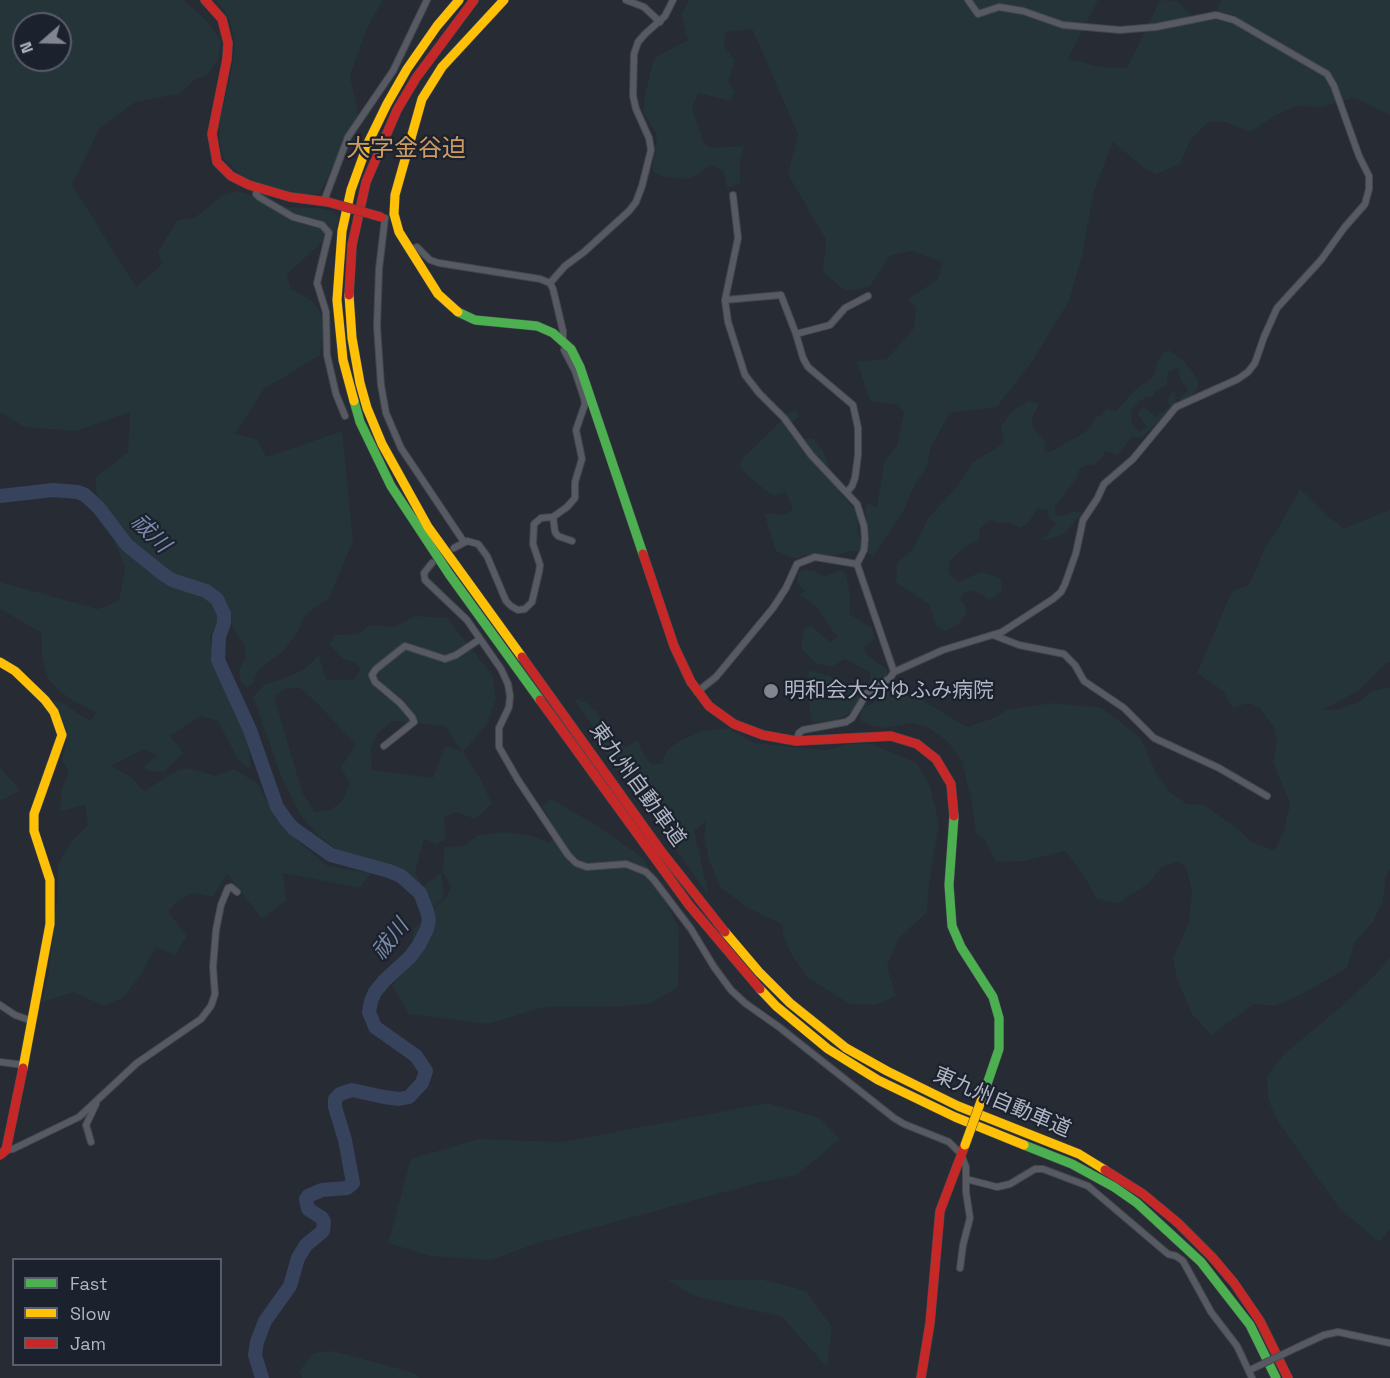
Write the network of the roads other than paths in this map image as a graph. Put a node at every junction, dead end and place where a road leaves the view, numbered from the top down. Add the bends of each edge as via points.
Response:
1 (205, 0) edge
2 (427, 0) edge
3 (459, 0) edge
4 (474, 0) edge
5 (504, 0) edge
6 (626, 0) edge
7 (673, 0) edge
8 (968, 0) edge
9 (660, 22) junction
10 (257, 187) junction
11 (733, 195) dead end
12 (326, 201) junction
13 (387, 218) junction
14 (409, 250) junction
15 (550, 283) junction
16 (868, 296) dead end
17 (724, 300) junction
18 (796, 334) junction
19 (565, 343) junction
20 (345, 416) dead end
21 (847, 492) junction
22 (553, 517) junction
23 (572, 541) dead end
24 (464, 542) junction
25 (454, 548) dead end
26 (432, 562) dead end
27 (857, 564) junction
28 (993, 635) junction
29 (480, 639) junction
30 (0, 662) edge
31 (894, 672) junction
32 (697, 692) junction
33 (796, 741) junction
34 (384, 746) dead end
35 (1267, 796) dead end
36 (237, 892) dead end
37 (0, 1005) edge
38 (32, 1021) junction
39 (0, 1062) edge
40 (24, 1065) junction
41 (98, 1100) junction
42 (91, 1142) dead end
43 (963, 1150) junction
44 (3, 1152) edge
45 (966, 1179) junction
46 (960, 1268) dead end
47 (1390, 1343) edge
48 (1250, 1373) edge
49 (921, 1378) edge
50 (1240, 1378) edge
51 (1276, 1378) edge
52 (1288, 1378) edge

1 - 10 main road via 222,19 228,43 213,126 214,154 221,168 231,176
2 - 12 street via 393,71 348,137
3 - 51 main road, 東九州自動車道 via 407,69 387,104 351,190 342,231 337,300 343,360 360,422 391,486 449,574 689,905 750,980 828,1049 878,1080 1072,1164 1137,1203 1201,1262 1225,1291 1250,1325
4 - 52 main road, 東九州自動車道 via 397,110 366,182 352,245 352,338 362,391 382,444 428,527 661,851 759,972 846,1048 958,1106 1079,1154 1143,1194 1178,1223 1234,1283 1260,1321
5 - 13 main road via 442,67 427,89
6 - 9 street via 644,8
7 - 9 street
8 - 28 street via 978,14 999,7 1063,24 1120,30 1216,15 1234,20 1327,74 1369,176 1370,189 1365,204 1277,308 1248,372 1176,407 1133,459 1104,484 1083,520 1061,592
9 - 15 street via 638,42 634,54 633,96 651,150 642,186 633,207
10 - 12 main road via 290,197
10 - 20 street via 259,197 293,217 322,225 329,233 317,283 326,312 329,366
11 - 17 street via 738,238
12 - 13 main road, bridge
13 - 14 main road
13 - 24 street via 377,326 386,413 401,448
14 - 15 street via 417,247 439,263
14 - 19 main road via 442,299 459,313 482,321 537,326
15 - 19 street
16 - 18 street via 844,308 831,325
17 - 18 street via 781,295
17 - 21 street via 735,347 750,383
18 - 21 street via 808,367 848,400 856,414 858,455 855,478
19 - 22 street via 564,350 585,404 576,430 582,459 575,498
19 - 32 main road via 580,367 674,646
21 - 27 street via 857,504 864,526 864,550
22 - 23 street via 558,536
22 - 24 street via 541,518 534,524 533,544 540,565 532,603 525,609 518,610 506,601 481,547 475,542
24 - 25 street
26 - 29 street via 424,573 425,580
27 - 31 street
27 - 32 street via 815,557 796,564 773,608 724,668
28 - 31 street via 943,650
28 - 35 street via 1064,654 1084,681 1124,708 1154,738
29 - 34 street via 445,659 405,646 376,669 372,675 375,682 400,703 414,722
29 - 43 street via 501,669 509,690 499,747 568,855 587,867 626,864 646,872 745,1003 894,1118
30 - 38 main road via 45,700 62,735 34,814 34,831 50,880 50,899 46,950
31 - 33 street via 867,693 852,718 802,730
32 - 33 main road via 716,712 741,728
33 - 43 main road, bridge via 891,736 917,744 936,759 951,784 955,824 949,885 952,926 993,997 1001,1029 999,1049
36 - 41 street via 228,888 221,906 214,948 215,994 207,1012 192,1027 137,1063
37 - 38 street
38 - 40 main road
39 - 40 street
40 - 44 main road
41 - 42 street via 86,1125
41 - 44 street via 79,1117
43 - 45 street
43 - 49 main road via 940,1211
45 - 46 street via 970,1218
45 - 48 street via 997,1186 1043,1169 1088,1186 1168,1254 1183,1261
47 - 48 street, bridge via 1338,1332 1298,1347
48 - 50 street

